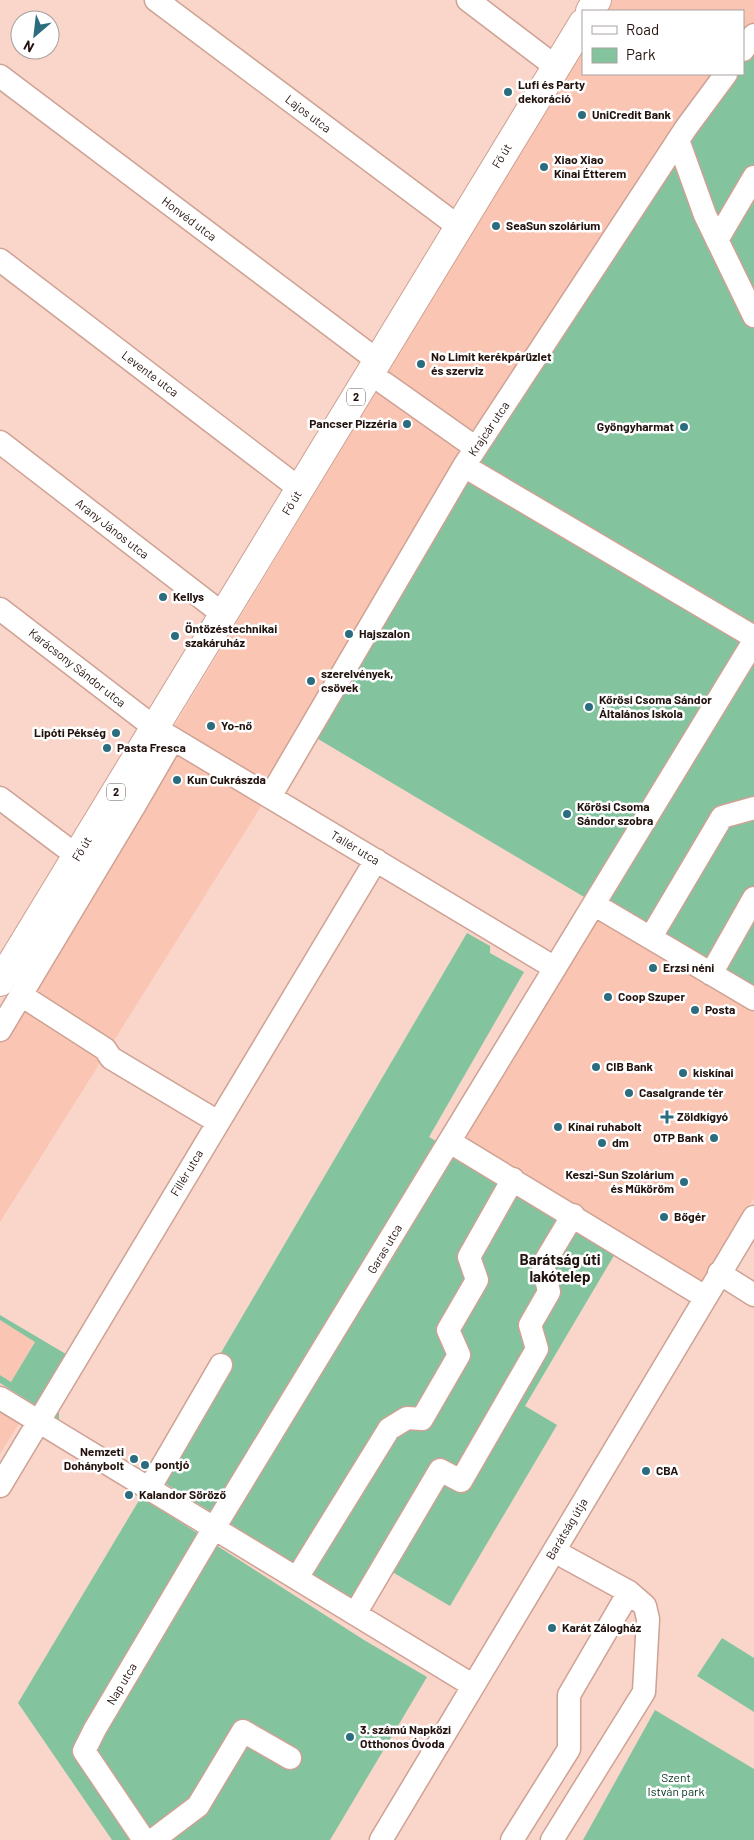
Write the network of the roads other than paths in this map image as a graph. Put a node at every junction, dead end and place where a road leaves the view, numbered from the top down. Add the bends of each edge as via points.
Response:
1 (156, 0) edge
2 (468, 0) edge
3 (582, 25) edge
4 (754, 35) edge
5 (744, 49) edge
6 (556, 67) junction
7 (725, 75) edge
8 (0, 76) edge
9 (678, 140) junction
10 (754, 177) edge
11 (459, 227) junction
12 (717, 240) junction
13 (0, 260) edge
14 (753, 310) edge
15 (381, 372) junction
16 (0, 442) edge
17 (470, 457) junction
18 (300, 489) junction
19 (0, 609) edge
20 (224, 615) junction
21 (754, 637) edge
22 (754, 641) edge
23 (164, 741) junction
24 (125, 778) junction
25 (270, 797) junction
26 (0, 798) edge
27 (136, 803) junction
28 (754, 808) edge
29 (77, 856) junction
30 (376, 860) junction
31 (754, 898) edge
32 (595, 905) junction
33 (651, 937) junction
34 (555, 968) junction
35 (711, 974) junction
36 (11, 988) edge
37 (754, 999) edge
38 (0, 1030) edge
39 (218, 1122) junction
40 (450, 1142) junction
41 (513, 1180) junction
42 (573, 1215) junction
43 (754, 1217) edge
44 (719, 1273) junction
45 (754, 1295) edge
46 (705, 1297) junction
47 (221, 1365) dead end
48 (0, 1398) edge
49 (38, 1421) junction
50 (0, 1486) edge
51 (149, 1489) junction
52 (214, 1528) junction
53 (554, 1551) junction
54 (297, 1578) junction
55 (629, 1592) junction
56 (355, 1614) junction
57 (472, 1685) junction
58 (290, 1758) dead end
59 (146, 1840) edge
60 (381, 1840) edge
61 (512, 1840) edge
62 (552, 1840) edge

1 - 11 street, Lajos utca
2 - 6 street
3 - 6 main road, Fő út / 2
4 - 5 street
6 - 11 main road, Fő út / 2
7 - 9 street, Krajcár utca
8 - 15 street, Honvéd utca
9 - 12 street
9 - 17 street, Krajcár utca
10 - 12 street
11 - 15 main road, Fő út / 2
12 - 14 street
13 - 18 street, Levente utca
15 - 17 street, Honvéd utca
15 - 18 main road, Fő út / 2
16 - 20 street, Arany János utca
17 - 21 street, Honvéd utca
17 - 25 street, Krajcár utca
18 - 20 main road, Fő út / 2
19 - 23 street, Karácsony Sándor utca
20 - 23 main road, Fő út / 2
22 - 32 street, Garas utca
23 - 24 main road, Fő út / 2
23 - 25 street, Tallér utca
23 - 27 street
24 - 27 street
24 - 29 main road, Fő út / 2
25 - 30 street, Tallér utca
26 - 29 street
27 - 36 street
28 - 33 street via 722,817
29 - 36 main road, Fő út / 2
30 - 34 street, Tallér utca
30 - 39 street, Fillér utca
31 - 35 street
32 - 33 street
32 - 34 street, Garas utca
33 - 35 street
34 - 40 street, Garas utca
35 - 37 street
36 - 38 street
36 - 39 street via 105,1049 111,1058
39 - 49 street, Fillér utca
40 - 41 street
40 - 52 street, Garas utca
41 - 42 street
41 - 54 street via 469,1257 477,1280 448,1330 459,1355 422,1419 407,1418 389,1429
42 - 46 street
42 - 56 street via 543,1265 549,1292 530,1325 537,1349 461,1481 440,1470
43 - 44 street, Barátság útja
44 - 45 street
44 - 46 street, Barátság útja
46 - 53 street, Barátság útja
47 - 51 street
48 - 49 street
49 - 50 street, Fillér utca
49 - 51 street
51 - 52 street
52 - 54 street
52 - 59 street, Nap utca via 84,1751
53 - 55 street
53 - 57 street, Barátság útja
54 - 56 street
55 - 61 street via 570,1695 569,1750
55 - 62 street via 645,1606 648,1619 644,1692
56 - 57 street
57 - 60 street, Barátság útja
58 - 59 street via 243,1731 198,1806

